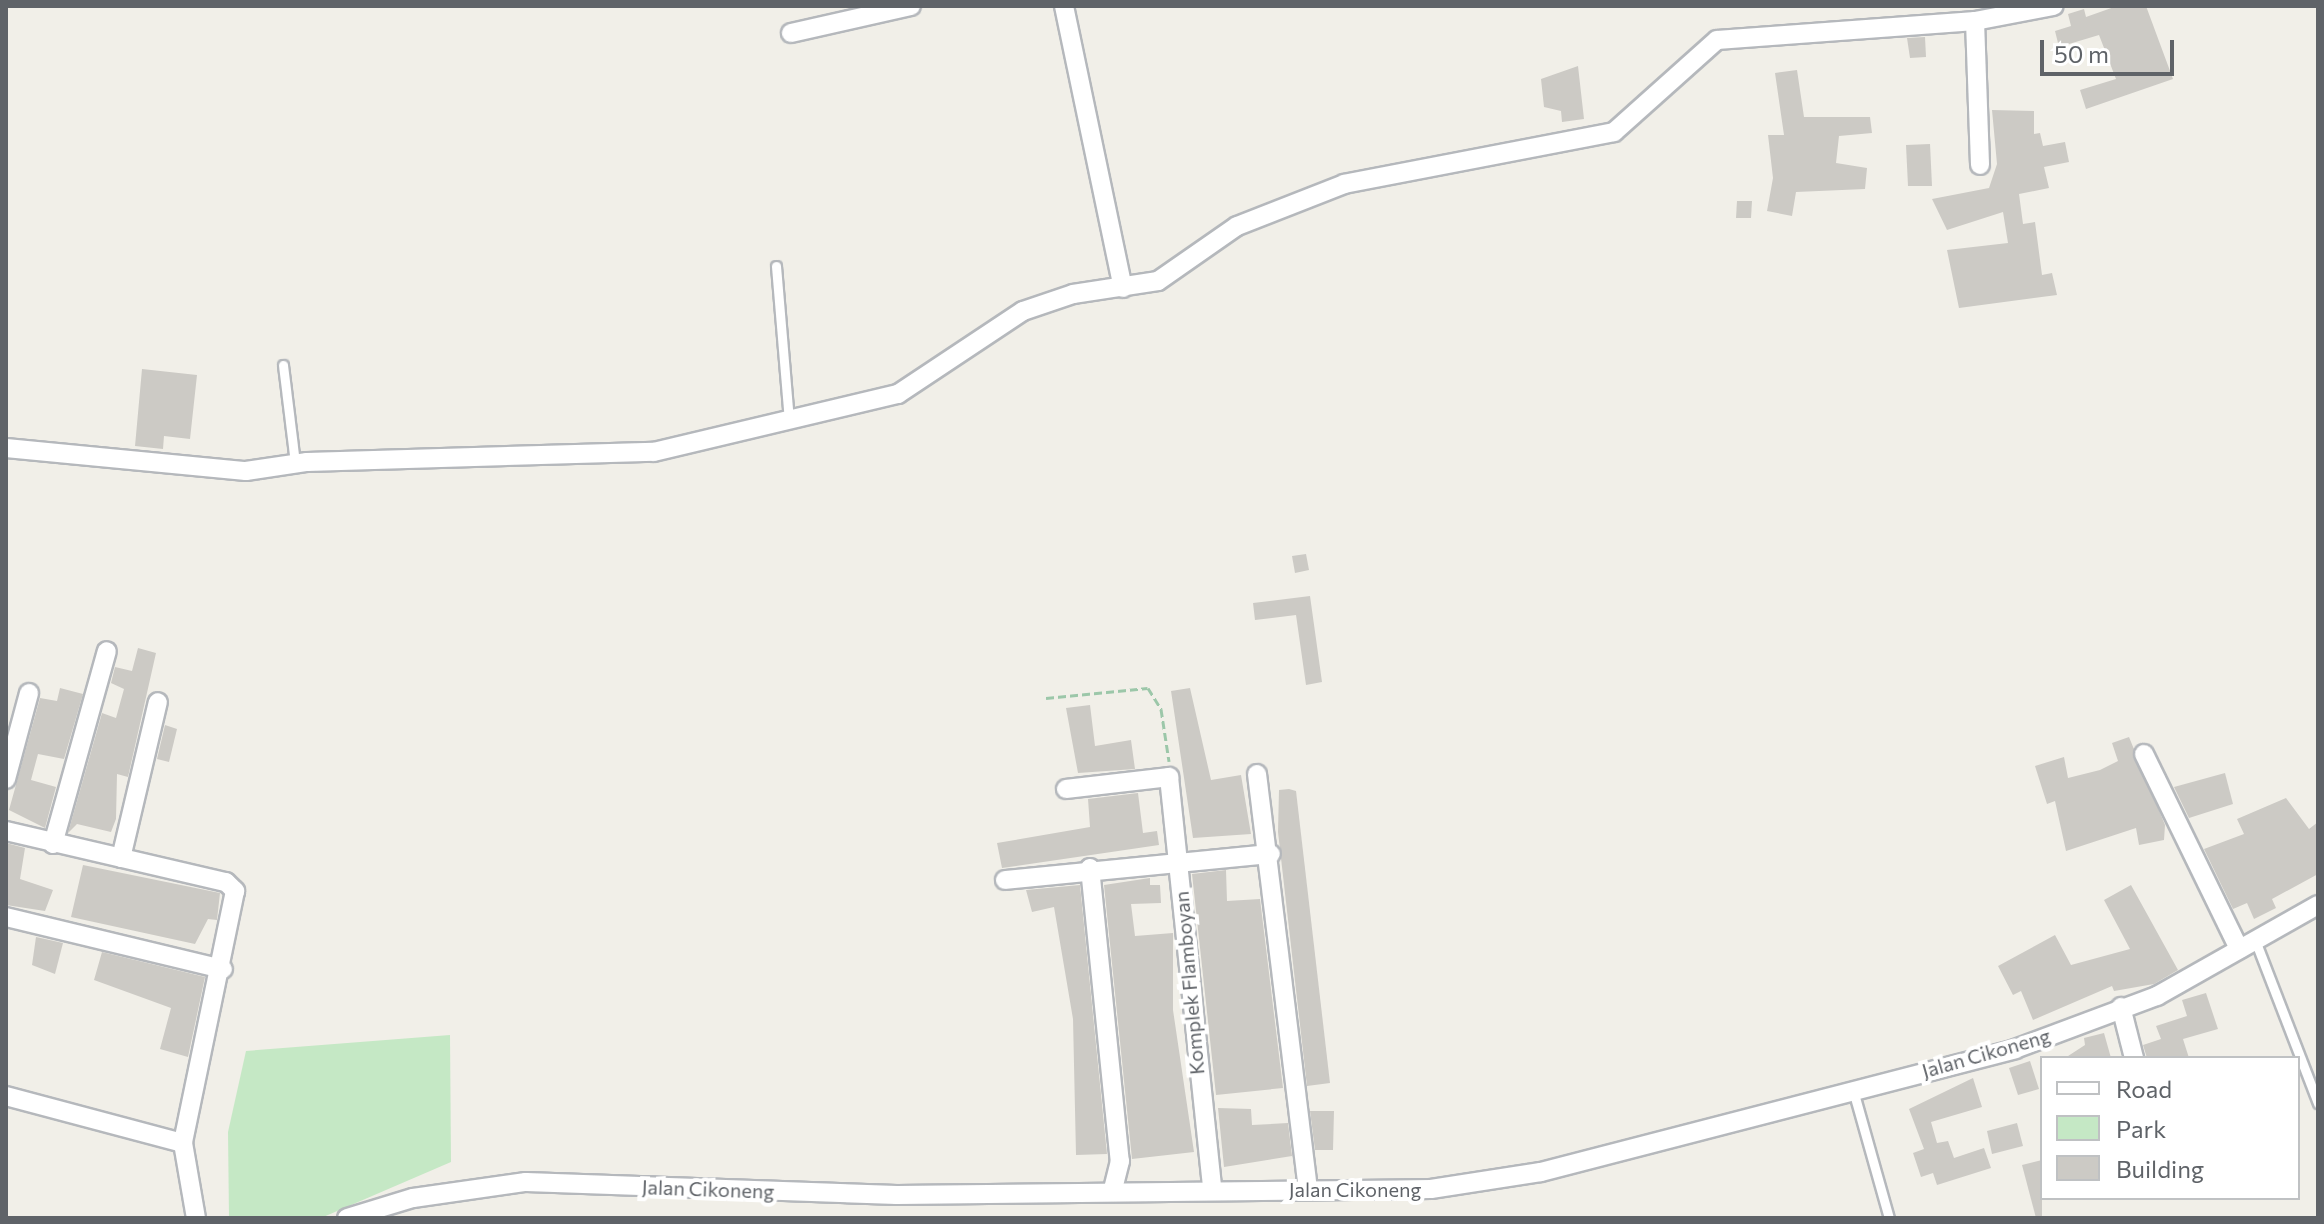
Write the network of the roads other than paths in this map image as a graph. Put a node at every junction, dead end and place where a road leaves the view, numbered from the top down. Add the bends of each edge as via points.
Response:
1 (911, 6) edge
2 (1064, 6) edge
3 (2054, 6) edge
4 (1975, 21) junction
5 (791, 33) dead end
6 (1980, 165) dead end
7 (776, 266) dead end
8 (1123, 288) junction
9 (283, 365) dead end
10 (789, 420) junction
11 (6, 448) edge
12 (295, 463) junction
13 (107, 651) dead end
14 (29, 693) dead end
15 (158, 702) dead end
16 (2144, 754) dead end
17 (1257, 774) dead end
18 (6, 779) edge
19 (1066, 789) dead end
20 (6, 831) edge
21 (53, 844) junction
22 (1271, 854) junction
23 (121, 858) junction
24 (1178, 862) junction
25 (1090, 868) junction
26 (1005, 880) dead end
27 (2318, 905) edge
28 (6, 917) edge
29 (2247, 945) junction
30 (223, 969) junction
31 (2121, 1007) junction
32 (2133, 1056) edge
33 (2297, 1056) edge
34 (2300, 1063) edge
35 (1853, 1090) junction
36 (6, 1096) edge
37 (2318, 1103) edge
38 (183, 1143) junction
39 (1212, 1188) junction
40 (1113, 1190) junction
41 (1308, 1190) junction
42 (196, 1218) edge
43 (347, 1218) edge
44 (1889, 1218) edge

1 - 5 street
2 - 8 street
3 - 4 street
4 - 6 street
4 - 8 street via 1717,40 1614,132 1344,184 1237,226 1158,281
7 - 10 lane
8 - 10 street via 1073,294 1023,311 898,394
9 - 12 lane
10 - 12 street via 604,458
11 - 12 street via 246,471
13 - 21 street
14 - 18 street
15 - 23 street
16 - 29 street
17 - 22 street
19 - 24 street, Komplek Flamboyan via 1169,777
20 - 21 street
21 - 23 street
22 - 24 street
22 - 41 street
23 - 30 street via 226,882 235,891
24 - 25 street
24 - 39 street, Komplek Flamboyan
25 - 26 street
25 - 40 street via 1120,1161
27 - 29 street, Jalan Cikoneng
28 - 30 street
29 - 31 street, Jalan Cikoneng
29 - 33 lane
30 - 38 street
31 - 32 street
31 - 35 street, Jalan Cikoneng via 2015,1049
34 - 37 lane
35 - 41 street, Jalan Cikoneng via 1541,1172 1431,1189
35 - 44 lane
36 - 38 street
38 - 42 street
39 - 40 street, Jalan Cikoneng
39 - 41 street, Jalan Cikoneng
40 - 43 street, Jalan Cikoneng via 897,1195 526,1182 413,1198

